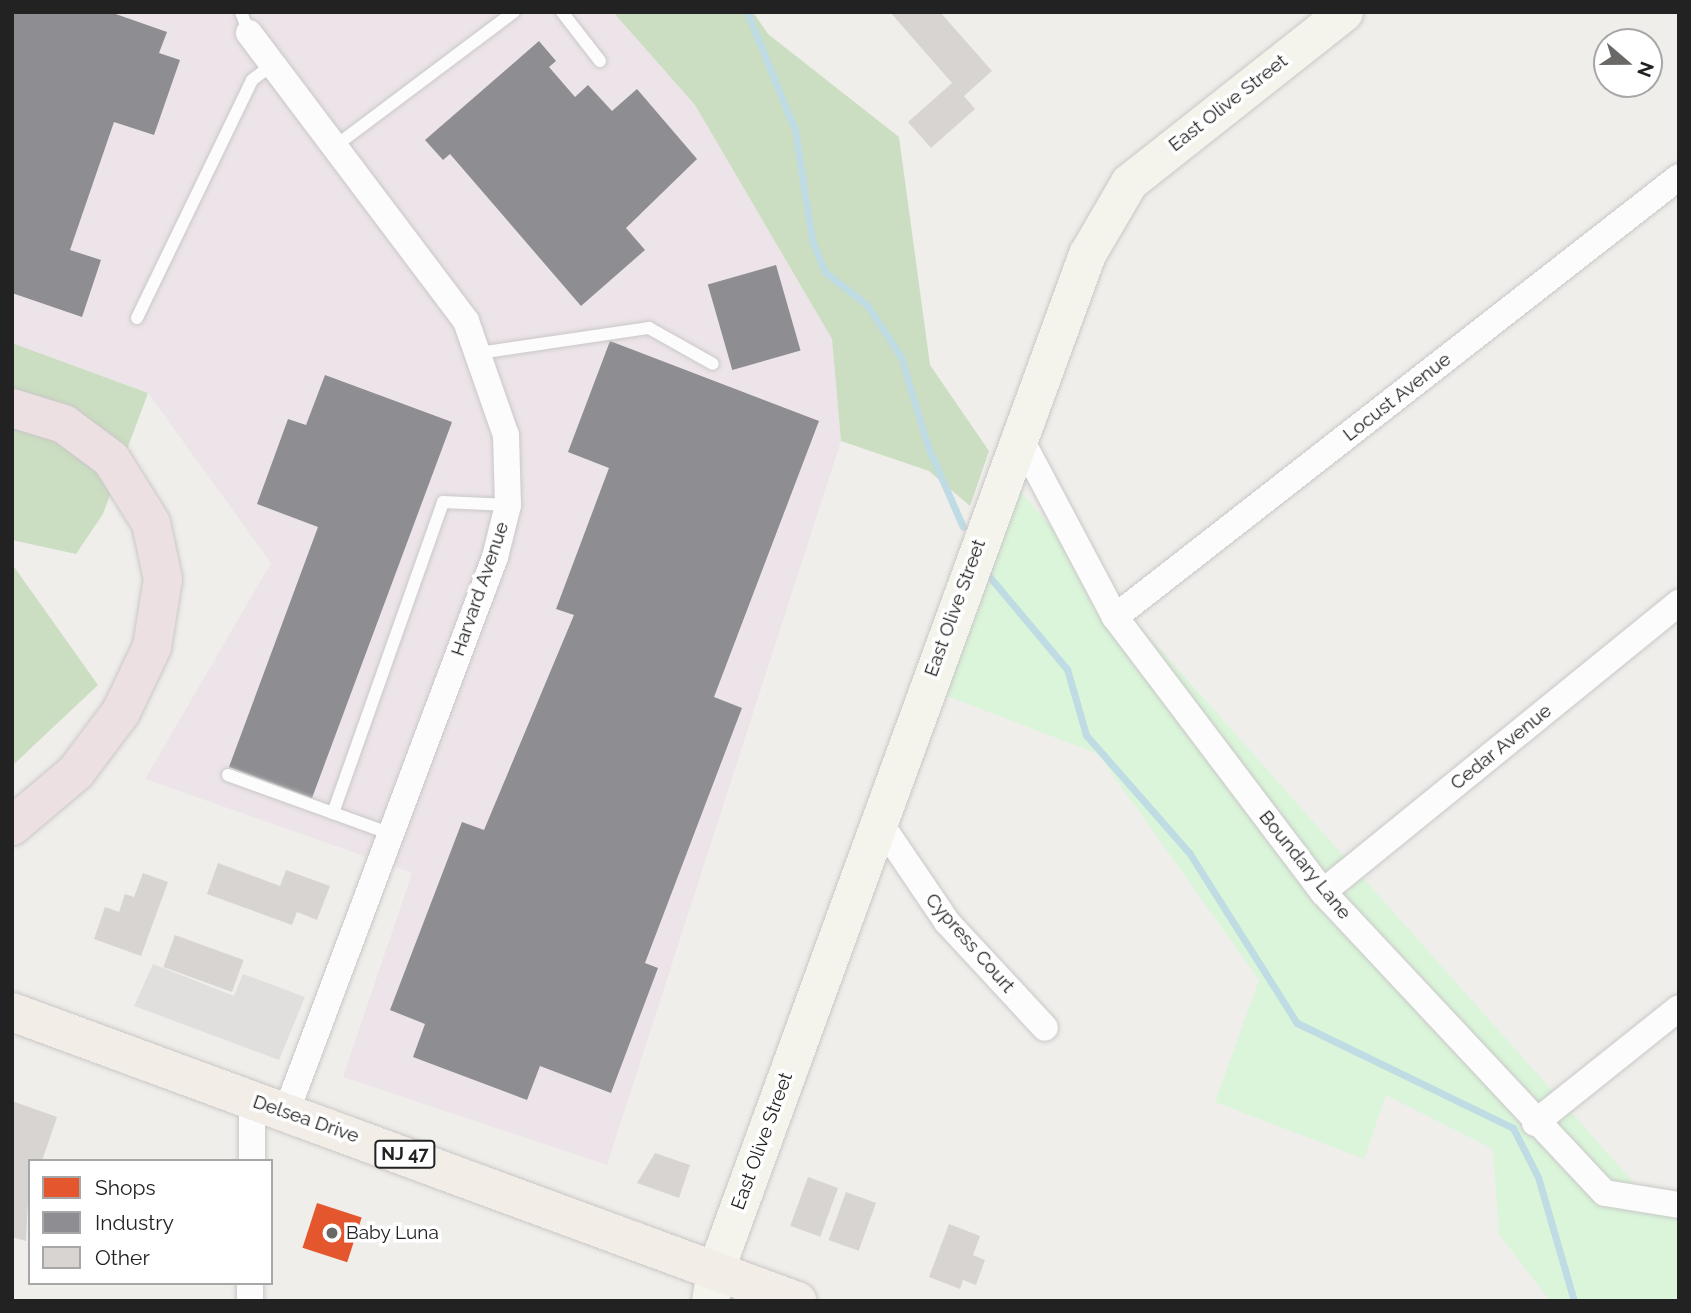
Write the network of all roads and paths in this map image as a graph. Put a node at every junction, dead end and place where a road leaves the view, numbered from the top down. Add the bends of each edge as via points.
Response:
1 (514, 12) edge
2 (562, 12) edge
3 (1344, 12) edge
4 (241, 18) edge
5 (600, 61) dead end
6 (274, 64) junction
7 (338, 144) junction
8 (1679, 177) edge
9 (138, 318) dead end
10 (479, 353) junction
11 (713, 364) dead end
12 (12, 408) edge
13 (1018, 434) junction
14 (508, 505) junction
15 (1679, 603) edge
16 (1115, 617) junction
17 (228, 775) dead end
18 (333, 813) junction
19 (878, 820) junction
20 (12, 825) edge
21 (391, 834) junction
22 (1323, 892) junction
23 (1679, 1008) edge
24 (12, 1012) edge
25 (1045, 1028) dead end
26 (269, 1105) junction
27 (1535, 1124) junction
28 (253, 1159) edge
29 (1679, 1205) edge
30 (712, 1286) edge
31 (797, 1301) edge

1 - 7 lane
2 - 5 lane
3 - 13 street, East Olive Street via 1129,183 1087,254
4 - 6 street, Harvard Avenue
6 - 7 street, Harvard Avenue
6 - 9 lane via 252,80
7 - 10 street, Harvard Avenue via 466,321
8 - 16 street, Locust Avenue
10 - 11 lane via 649,328
10 - 14 street, Harvard Avenue via 506,435
12 - 20 highway via 64,424 111,459 151,523 163,579 152,647 121,712 76,772
13 - 16 street, Boundary Lane
13 - 19 street, East Olive Street
14 - 18 lane via 443,502
14 - 21 street, Harvard Avenue via 495,558
15 - 22 street, Cedar Avenue
16 - 22 street, Boundary Lane
17 - 18 lane
18 - 21 lane
19 - 25 street, Cypress Court via 947,922
19 - 30 street, East Olive Street
21 - 26 street, Harvard Avenue
22 - 27 street, Boundary Lane
23 - 27 street
24 - 26 main road, Delsea Drive / NJ 47
26 - 28 street
26 - 30 main road, Delsea Drive / NJ 47
27 - 29 street, Boundary Lane via 1605,1193
30 - 31 main road, Delsea Drive / NJ 47

